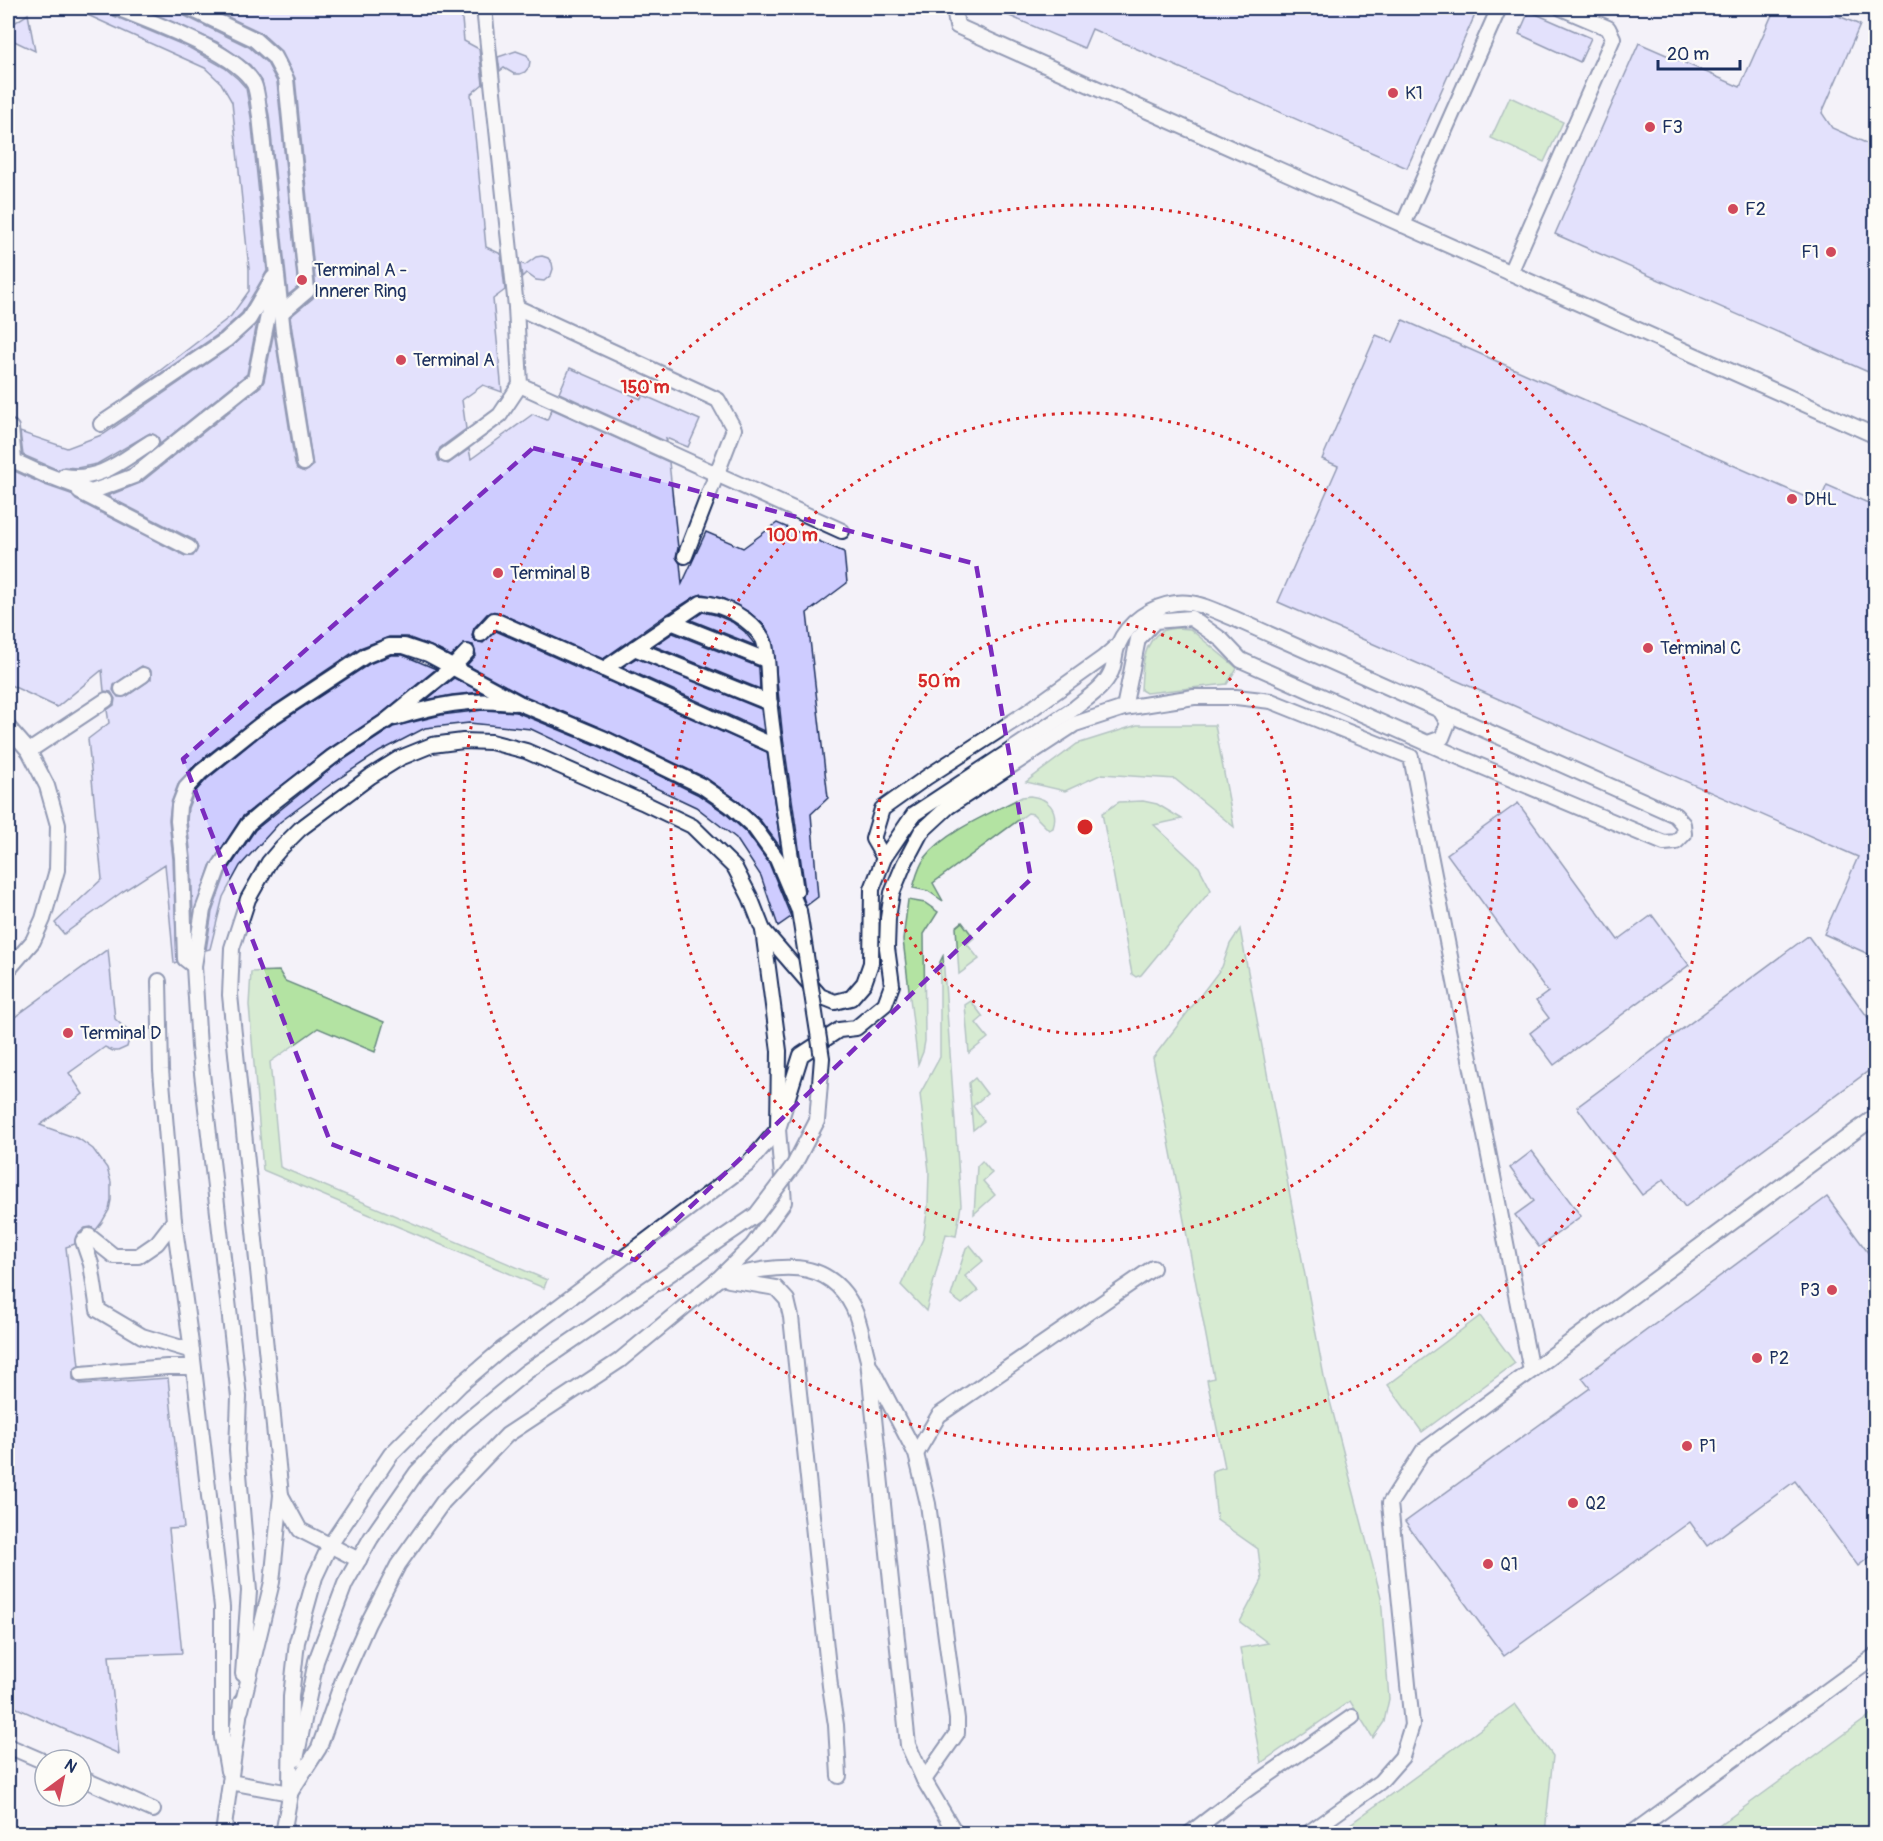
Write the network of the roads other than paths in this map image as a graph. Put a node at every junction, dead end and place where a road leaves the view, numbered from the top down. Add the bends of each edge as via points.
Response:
1 (117, 8) edge
2 (189, 8) edge
3 (484, 8) edge
4 (954, 8) edge
5 (1499, 8) edge
6 (1561, 8) edge
7 (1403, 225) junction
8 (277, 271) junction
9 (1510, 273) junction
10 (516, 307) junction
11 (281, 313) junction
12 (520, 385) junction
13 (101, 424) dead end
14 (11, 428) dead end
15 (1875, 436) edge
16 (151, 442) dead end
17 (446, 455) dead end
18 (11, 459) edge
19 (304, 464) dead end
20 (42, 472) junction
21 (716, 475) junction
22 (842, 531) dead end
23 (189, 548) dead end
24 (686, 556) dead end
25 (671, 622) junction
26 (481, 634) dead end
27 (1118, 645) junction
28 (634, 648) junction
29 (467, 652) dead end
30 (766, 660) junction
31 (454, 666) junction
32 (604, 669) junction
33 (143, 675) dead end
34 (122, 689) dead end
35 (106, 700) dead end
36 (519, 703) junction
37 (770, 703) junction
38 (1124, 708) junction
39 (1440, 710) junction
40 (386, 721) junction
41 (8, 727) edge
42 (1428, 743) junction
43 (774, 746) junction
44 (29, 751) junction
45 (884, 858) junction
46 (799, 911) junction
47 (763, 930) junction
48 (194, 966) junction
49 (8, 970) edge
50 (159, 981) dead end
51 (1875, 1116) edge
52 (778, 1129) junction
53 (174, 1221) junction
54 (1154, 1268) dead end
55 (718, 1279) junction
56 (192, 1351) junction
57 (868, 1360) junction
58 (193, 1367) junction
59 (1531, 1371) junction
60 (81, 1374) dead end
61 (916, 1454) junction
62 (281, 1495) junction
63 (330, 1545) junction
64 (359, 1560) junction
65 (1875, 1655) edge
66 (241, 1710) junction
67 (1352, 1717) dead end
68 (8, 1746) edge
69 (33, 1757) edge
70 (839, 1776) dead end
71 (924, 1780) junction
72 (230, 1782) junction
73 (93, 1783) edge
74 (290, 1793) junction
75 (153, 1810) dead end
76 (223, 1833) edge
77 (283, 1833) edge
78 (956, 1833) edge
79 (1189, 1833) edge
80 (1307, 1833) edge
81 (1631, 1833) edge

1 - 8 lane via 209,48 245,72 255,85
2 - 11 lane via 254,39 274,57 286,79 307,291
3 - 10 lane
4 - 7 lane via 957,26
5 - 7 lane
6 - 9 lane via 1608,28 1612,38
7 - 9 lane
8 - 11 lane
8 - 13 lane via 249,319 226,340
8 - 20 lane via 255,379 134,476 91,492
9 - 15 lane
10 - 12 lane
10 - 21 lane via 718,400 734,429
11 - 19 lane
12 - 17 lane via 500,415
12 - 21 lane
14 - 18 lane
16 - 20 lane via 102,474 77,478
18 - 20 lane
20 - 23 lane
21 - 22 lane
21 - 24 lane
25 - 28 lane
25 - 30 lane
25 - 30 lane via 701,603 713,603 752,626 764,641
26 - 32 lane via 494,620
27 - 39 lane via 1130,625 1148,612 1177,603 1205,607
27 - 45 lane via 1111,672 1098,689 914,814
27 - 45 lane via 1026,713 882,809 873,839
28 - 32 lane
28 - 37 lane
29 - 31 lane
30 - 37 lane
31 - 36 lane
31 - 40 lane
31 - 48 lane via 404,646 389,646 365,656 260,725 186,788 178,806 178,821 185,958
32 - 43 lane
33 - 34 lane
35 - 44 lane
36 - 40 lane via 488,700 430,706
36 - 46 lane via 702,786 731,806 754,827 777,859
37 - 43 lane
38 - 42 lane via 1138,639 1155,621 1191,618 1222,640 1241,660
38 - 52 lane via 1075,724 948,807 921,832 892,893 887,948 892,985 885,1004 856,1028 839,1030 801,1055
38 - 59 lane via 1194,697 1271,701 1411,757
39 - 42 lane via 1448,723 1442,738
39 - 42 lane via 1675,815 1683,824 1684,834 1676,842 1664,843
40 - 48 lane via 332,757 248,825 218,869 203,910
41 - 44 lane
43 - 46 lane
44 - 49 lane via 46,786 58,825 57,870 33,941
45 - 47 lane via 872,889 872,963 864,983 851,998 836,1002 820,996
46 - 64 lane, bridge via 822,1058 817,1121 794,1165 756,1215 526,1372 463,1424 417,1472
47 - 52 lane via 779,1051
47 - 62 lane via 735,868 692,826 562,766 491,742 432,745 400,758 354,788 280,848 257,882 241,918 232,948 230,995
48 - 66 lane via 199,1047 239,1397 237,1450 249,1591
50 - 53 lane via 161,1070
51 - 59 lane
52 - 55 lane via 784,1202 752,1246
52 - 63 lane via 748,1164 537,1321 460,1385 391,1454
53 - 56 lane
53 - 56 lane via 157,1243 138,1256 114,1257 86,1238 98,1310 142,1336
54 - 61 lane via 939,1415
55 - 57 lane via 791,1267 803,1267 824,1276 842,1288 854,1309
55 - 70 lane via 776,1288 787,1300
55 - 74 lane via 619,1361 507,1435 443,1502 398,1565 344,1677 319,1748
56 - 58 lane
57 - 61 lane
57 - 71 lane via 908,1745
58 - 60 lane
58 - 72 lane via 222,1606 222,1737
59 - 80 lane via 1423,1451 1390,1503 1412,1725 1402,1757 1380,1782
61 - 71 lane via 928,1504 957,1732
62 - 63 lane via 300,1530
62 - 66 lane via 272,1582
63 - 64 lane
63 - 74 lane via 315,1577 297,1642 291,1697
64 - 74 lane via 345,1584 316,1661
65 - 81 lane
66 - 72 lane
67 - 79 lane
68 - 69 lane
71 - 78 lane
72 - 74 lane
72 - 76 lane
73 - 75 lane
74 - 77 lane

